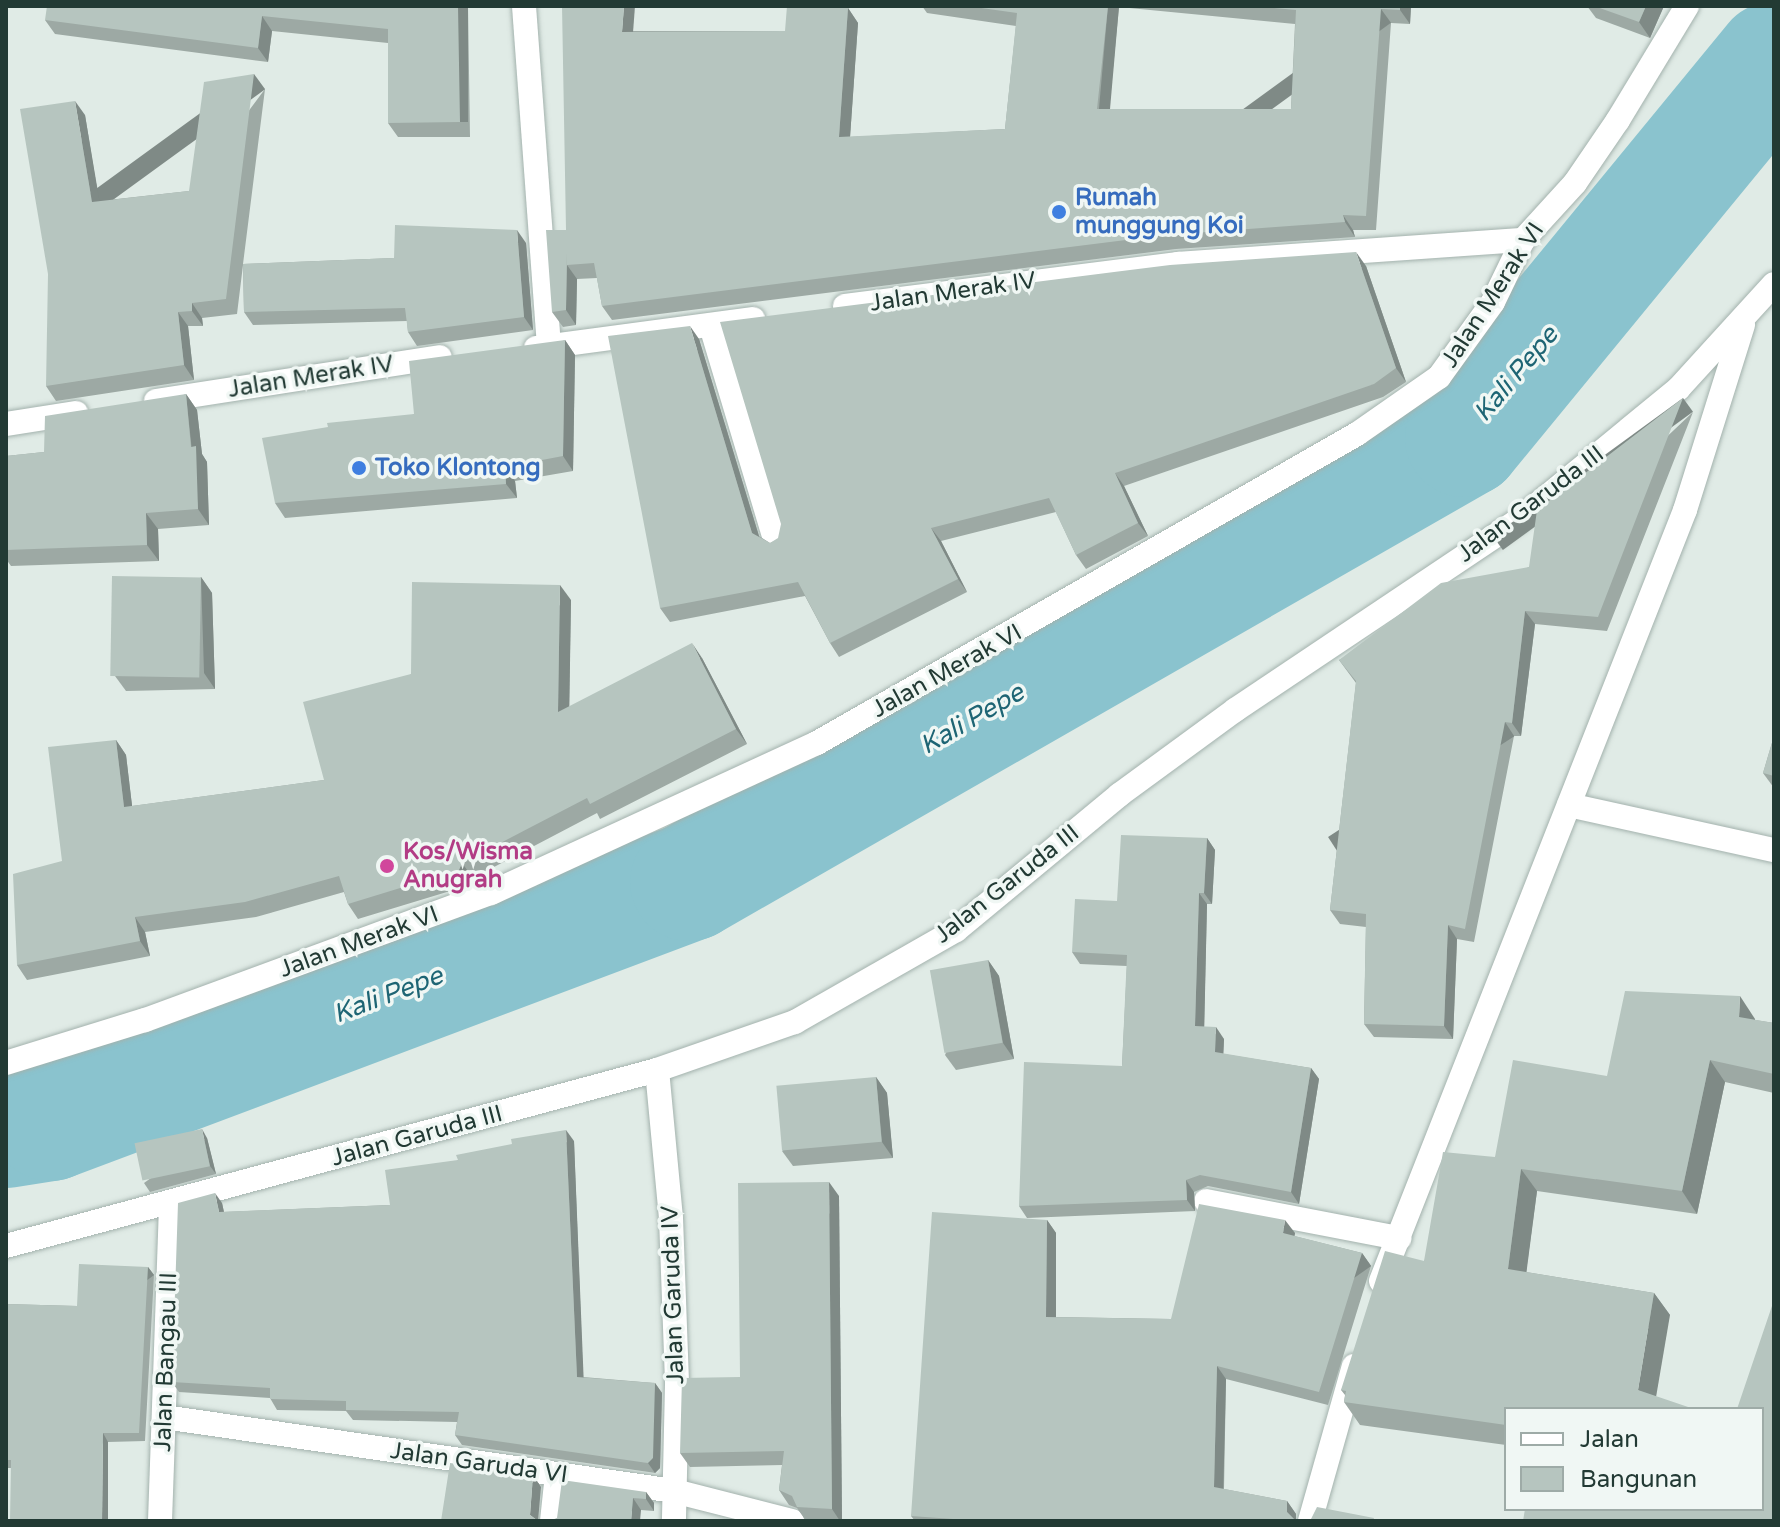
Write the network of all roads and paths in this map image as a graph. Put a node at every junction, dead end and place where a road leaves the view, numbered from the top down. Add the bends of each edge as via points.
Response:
1 (524, 6) edge
2 (1687, 6) edge
3 (1523, 240) junction
4 (1774, 284) edge
5 (827, 309) edge
6 (781, 315) edge
7 (1744, 321) junction
8 (711, 326) junction
9 (549, 346) junction
10 (504, 351) edge
11 (458, 355) edge
12 (132, 404) edge
13 (101, 409) edge
14 (6, 424) edge
15 (776, 542) edge
16 (1569, 805) junction
17 (1774, 850) edge
18 (6, 1063) edge
19 (657, 1070) junction
20 (1206, 1201) edge
21 (171, 1203) junction
22 (1399, 1238) junction
23 (6, 1246) edge
24 (1372, 1309) edge
25 (1363, 1339) edge
26 (164, 1417) junction
27 (557, 1474) junction
28 (674, 1491) junction
29 (160, 1521) edge
30 (552, 1521) edge
31 (674, 1521) edge
32 (792, 1521) edge
33 (1310, 1521) edge

1 - 9 street
2 - 3 street, Jalan Merak VI via 1575,183
3 - 5 street, Jalan Merak IV via 1178,264
3 - 18 street, Jalan Merak VI via 1493,302 1439,377 1357,434 1184,536 817,743 491,893 145,1020
4 - 7 street, Jalan Garuda III
6 - 8 street
7 - 16 street via 1685,510
7 - 19 street, Jalan Garuda III via 1678,389 1516,522 1235,710 1119,795 956,930 795,1022
8 - 9 street
8 - 15 street
9 - 10 street
11 - 12 street, Jalan Merak IV
13 - 14 street
16 - 17 street
16 - 22 street
19 - 21 street, Jalan Garuda III
19 - 28 street, Jalan Garuda IV via 671,1218 677,1385
20 - 22 street
21 - 23 street, Jalan Garuda III
21 - 26 street, Jalan Bangau III
22 - 24 street
25 - 33 street
26 - 27 street, Jalan Garuda VI
26 - 29 street, Jalan Bangau III
27 - 28 street, Jalan Garuda VI
27 - 30 street
28 - 31 street, Jalan Garuda IV
28 - 32 street, Jalan Garuda VI

